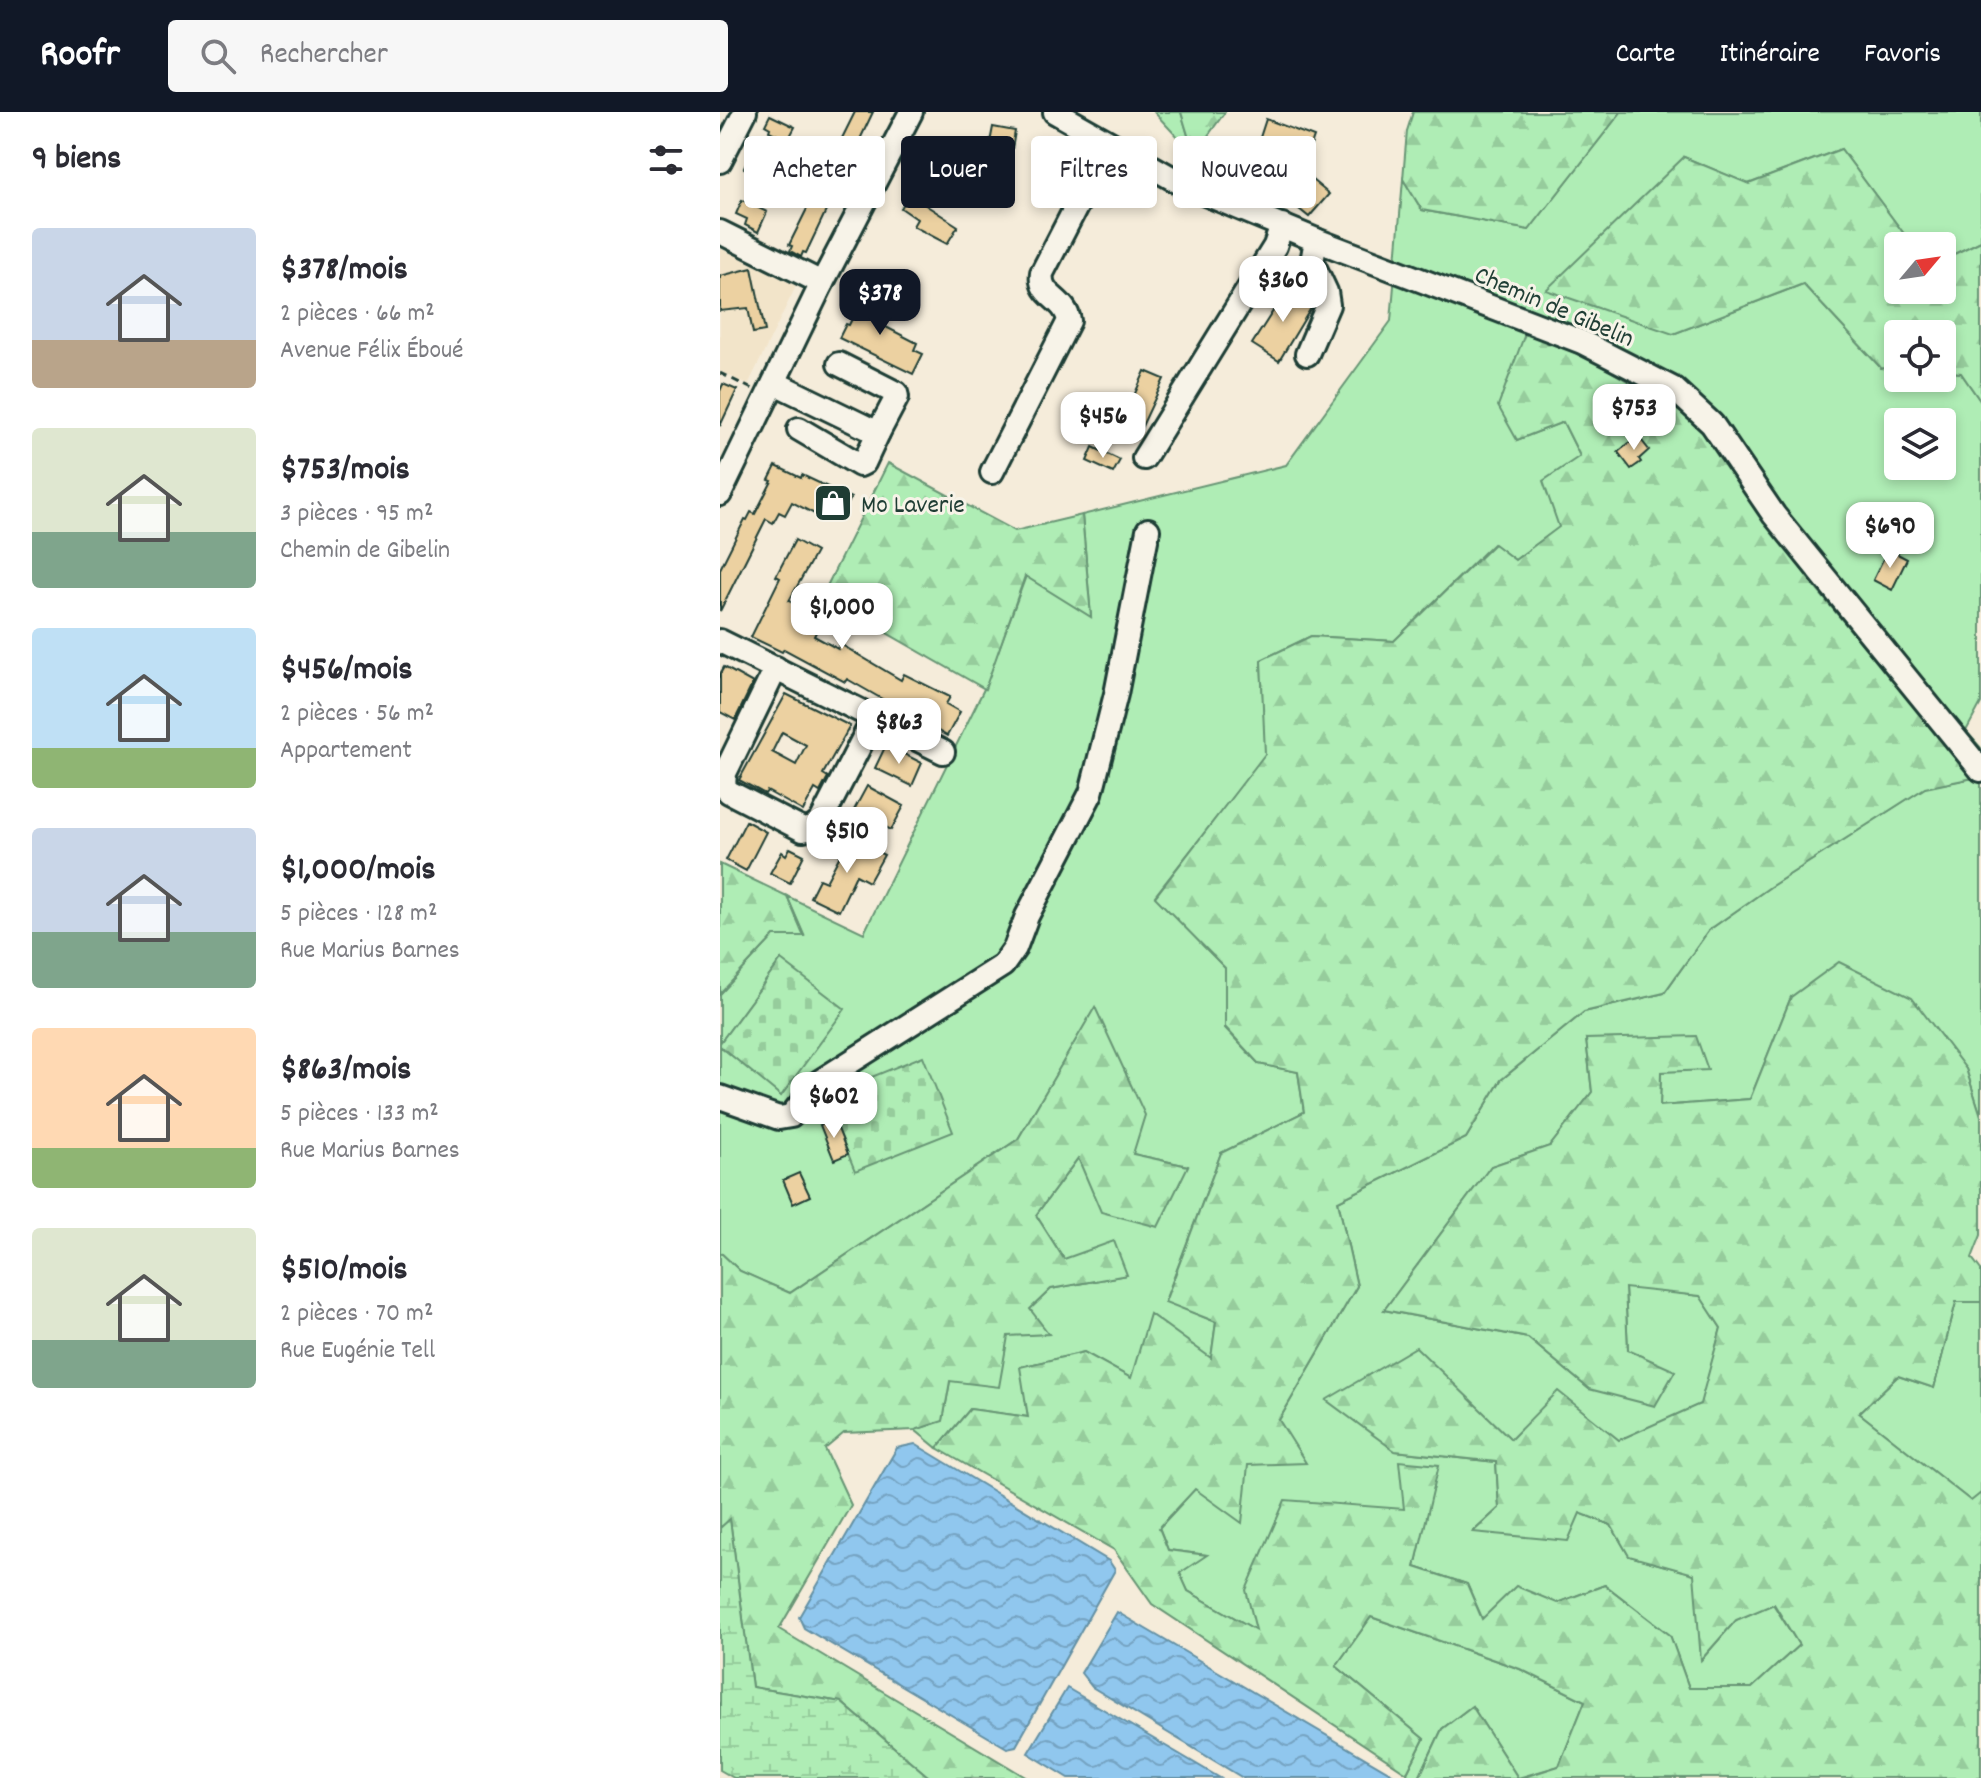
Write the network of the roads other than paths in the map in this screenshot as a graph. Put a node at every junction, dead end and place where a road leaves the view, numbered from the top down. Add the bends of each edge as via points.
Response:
1 (745, 112) edge
2 (911, 112) edge
3 (1055, 112) edge
4 (1097, 136) edge
5 (720, 161) edge
6 (1157, 170) edge
7 (1076, 208) edge
8 (1282, 225) junction
9 (720, 232) edge
10 (1316, 240) junction
11 (822, 283) junction
12 (1307, 354) dead end
13 (839, 364) dead end
14 (772, 390) junction
15 (799, 429) dead end
16 (878, 433) junction
17 (1144, 458) dead end
18 (992, 472) dead end
19 (720, 494) edge
20 (1148, 530) dead end
21 (720, 641) edge
22 (776, 668) junction
23 (874, 718) junction
24 (943, 752) dead end
25 (1981, 770) edge
26 (720, 1097) edge

1 - 5 street
2 - 11 street
3 - 4 street, Chemin de Gibelin
6 - 8 street, Chemin de Gibelin
7 - 18 street via 1040,283 1063,305 1069,321
8 - 10 street, Chemin de Gibelin
8 - 17 street via 1275,246
9 - 11 street
10 - 12 street via 1312,262 1328,305
10 - 25 street, Chemin de Gibelin via 1582,342 1674,389 1712,424 1774,515
11 - 14 street
13 - 16 street via 896,393
14 - 16 street
14 - 19 street
15 - 16 street via 860,465
20 - 26 street via 1091,793 1003,965 819,1082 791,1116 779,1118
21 - 22 street
22 - 23 street
22 - 23 street via 725,773 724,786 803,830 821,821
23 - 24 street

